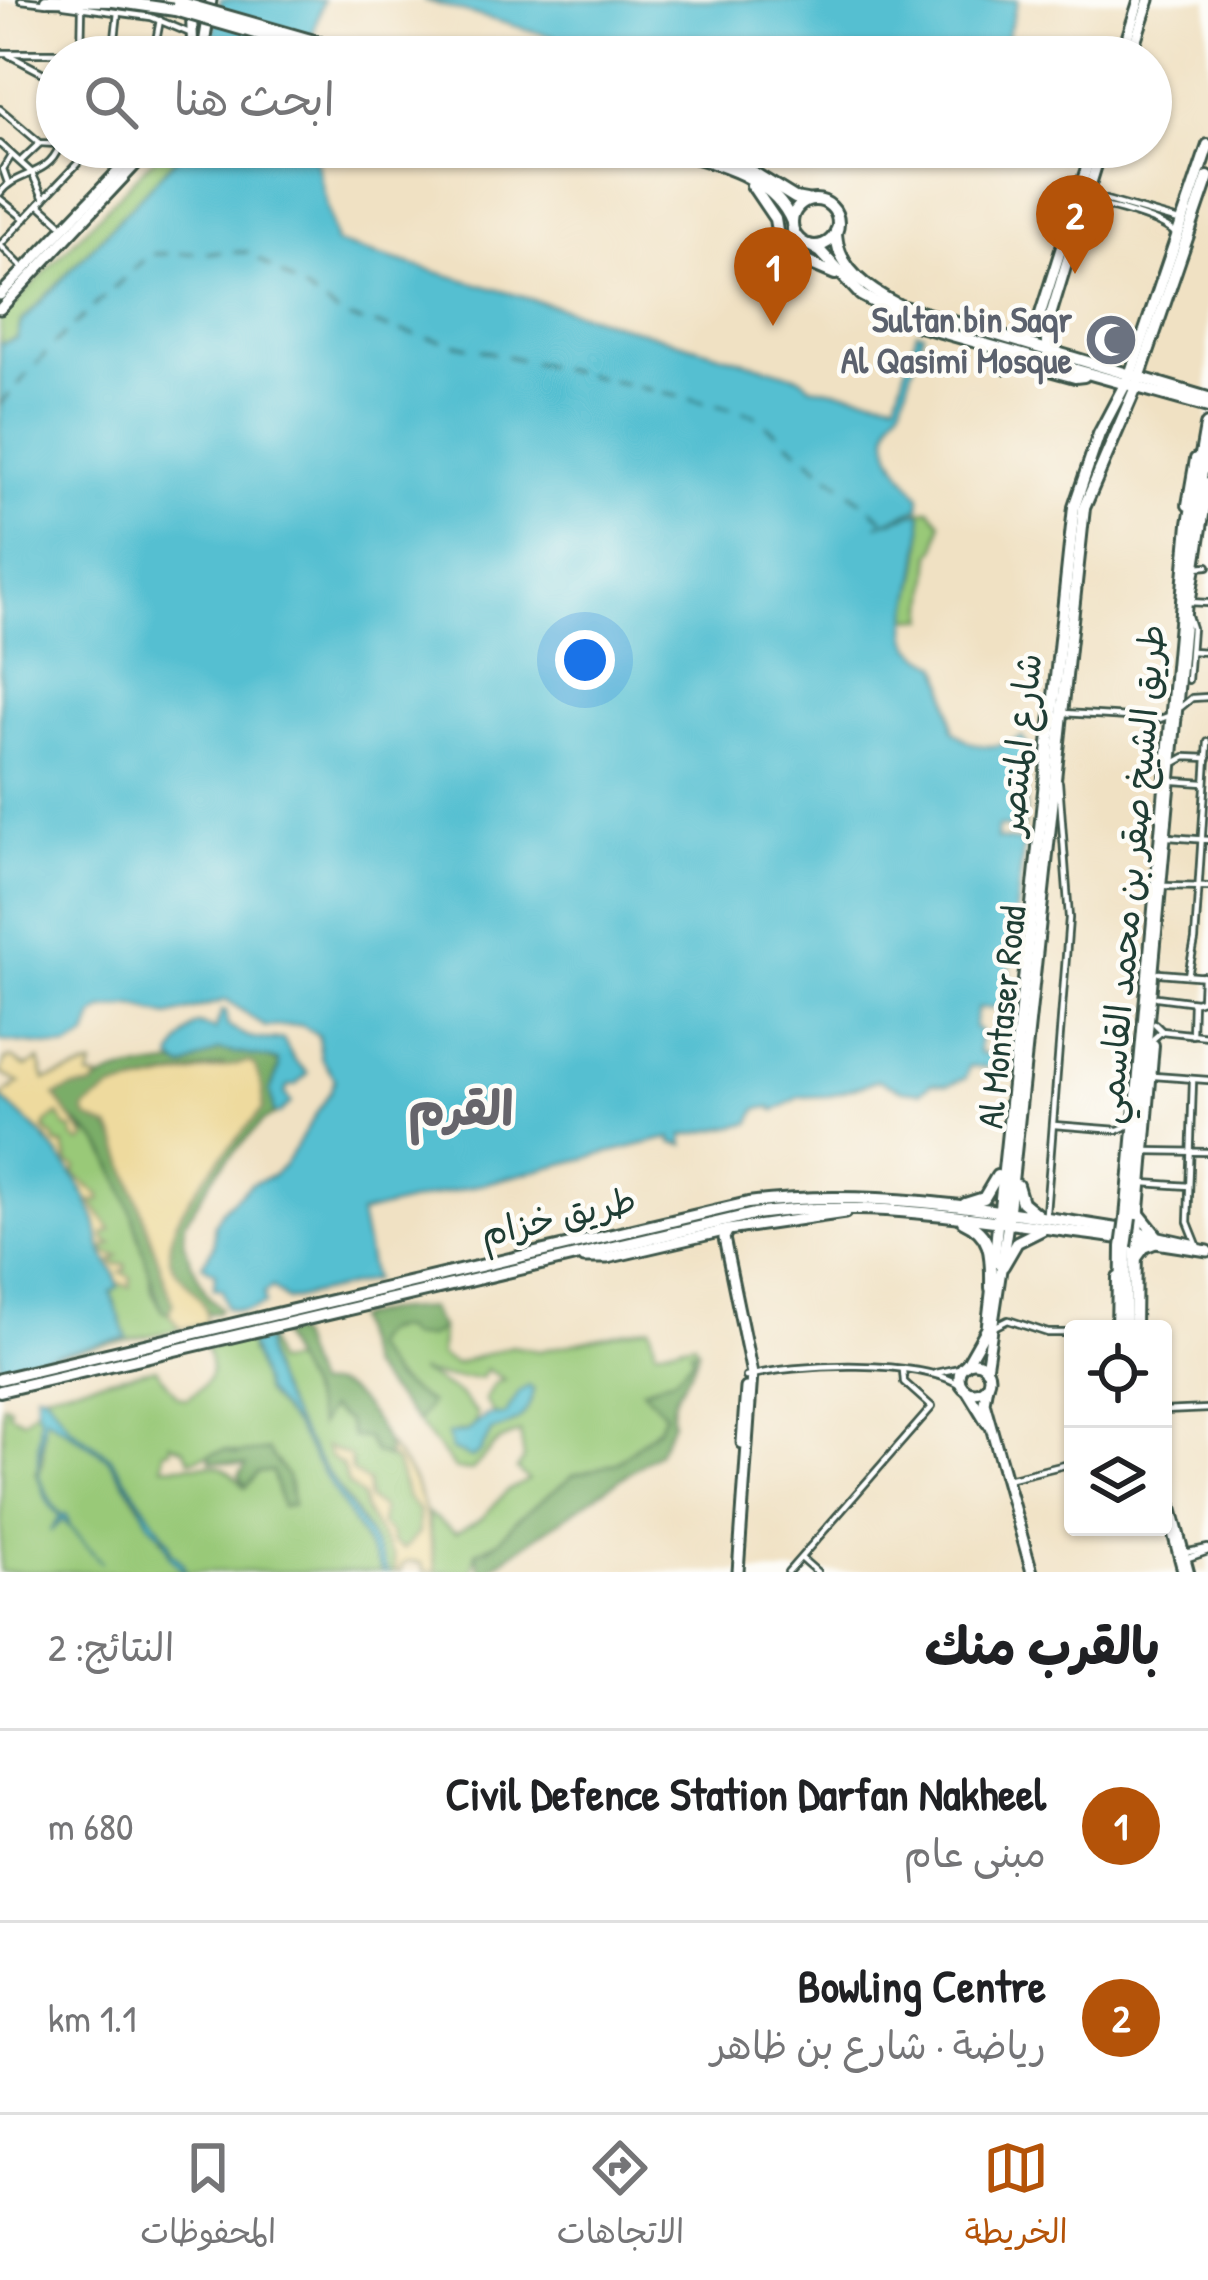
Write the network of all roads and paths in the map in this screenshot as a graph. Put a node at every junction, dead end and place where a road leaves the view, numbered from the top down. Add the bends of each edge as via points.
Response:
1 (21, 0) edge
2 (46, 0) edge
3 (212, 0) edge
4 (1149, 0) edge
5 (1138, 3) edge
6 (180, 6) edge
7 (86, 8) junction
8 (118, 12) junction
9 (190, 17) junction
10 (160, 20) junction
11 (207, 31) junction
12 (1139, 31) junction
13 (192, 34) junction
14 (82, 36) edge
15 (115, 36) edge
16 (157, 36) edge
17 (206, 36) edge
18 (274, 36) edge
19 (292, 36) edge
20 (1128, 36) edge
21 (1137, 36) edge
22 (2, 53) edge
23 (36, 53) edge
24 (36, 70) edge
25 (0, 109) edge
26 (36, 140) edge
27 (0, 144) edge
28 (1208, 146) edge
29 (36, 147) edge
30 (12, 154) junction
31 (21, 161) junction
32 (43, 168) edge
33 (74, 168) edge
34 (132, 168) edge
35 (723, 168) edge
36 (746, 168) edge
37 (1090, 168) edge
38 (1094, 168) edge
39 (121, 169) edge
40 (730, 170) junction
41 (34, 176) junction
42 (1208, 177) edge
43 (8, 183) junction
44 (1090, 187) junction
45 (0, 196) edge
46 (809, 200) junction
47 (1097, 201) junction
48 (41, 202) junction
49 (1083, 208) junction
50 (25, 219) junction
51 (792, 222) junction
52 (1174, 222) junction
53 (60, 223) dead end
54 (836, 231) junction
55 (1065, 238) junction
56 (0, 245) edge
57 (809, 245) junction
58 (1069, 255) junction
59 (21, 266) dead end
60 (841, 277) junction
61 (0, 295) edge
62 (0, 309) edge
63 (1047, 325) junction
64 (937, 332) junction
65 (1009, 340) junction
66 (976, 343) junction
67 (1144, 347) junction
68 (1039, 349) junction
69 (1070, 358) junction
70 (1094, 372) junction
71 (1133, 381) junction
72 (1164, 390) junction
73 (1204, 401) edge
74 (1206, 424) edge
75 (1112, 427) junction
76 (1208, 458) edge
77 (1208, 483) edge
78 (1074, 507) junction
79 (1081, 528) junction
80 (1197, 571) edge
81 (1208, 603) edge
82 (1189, 606) junction
83 (1191, 651) junction
84 (1208, 652) edge
85 (1186, 676) junction
86 (1208, 698) edge
87 (1064, 712) junction
88 (1176, 713) junction
89 (1208, 742) edge
90 (1179, 757) junction
91 (1207, 758) edge
92 (1058, 779) junction
93 (1175, 781) junction
94 (1204, 783) junction
95 (1205, 808) edge
96 (1169, 837) junction
97 (1204, 840) edge
98 (1166, 886) junction
99 (1196, 887) junction
100 (1208, 887) edge
101 (1159, 973) junction
102 (1188, 975) junction
103 (1205, 976) edge
104 (1157, 997) junction
105 (1205, 999) edge
106 (1193, 1001) junction
107 (1192, 1035) junction
108 (1154, 1036) junction
109 (1208, 1036) edge
110 (1152, 1076) junction
111 (1208, 1080) edge
112 (1193, 1081) junction
113 (1134, 1119) junction
114 (1054, 1125) junction
115 (1007, 1138) junction
116 (1146, 1151) junction
117 (1192, 1152) junction
118 (1208, 1152) edge
119 (1015, 1168) junction
120 (1143, 1183) junction
121 (1190, 1186) junction
122 (852, 1196) junction
123 (824, 1207) junction
124 (874, 1208) junction
125 (951, 1210) junction
126 (1004, 1217) junction
127 (1044, 1222) junction
128 (728, 1230) junction
129 (1099, 1231) junction
130 (712, 1234) junction
131 (1129, 1234) junction
132 (1155, 1239) junction
133 (1202, 1250) edge
134 (571, 1256) junction
135 (1003, 1266) junction
136 (992, 1288) junction
137 (1123, 1320) edge
138 (272, 1321) junction
139 (994, 1327) junction
140 (1064, 1333) edge
141 (203, 1337) junction
142 (965, 1366) junction
143 (986, 1369) junction
144 (903, 1370) junction
145 (931, 1373) junction
146 (749, 1376) junction
147 (0, 1379) edge
148 (987, 1385) junction
149 (965, 1389) junction
150 (0, 1391) edge
151 (1208, 1409) edge
152 (1172, 1411) edge
153 (998, 1444) junction
154 (1064, 1465) edge
155 (1007, 1479) junction
156 (1172, 1521) edge
157 (1171, 1536) edge
158 (1208, 1550) edge
159 (801, 1558) junction
160 (1183, 1564) edge
161 (738, 1572) edge
162 (788, 1572) edge
163 (817, 1572) edge
164 (1032, 1572) edge

1 - 7 street
2 - 6 main road
3 - 11 street
4 - 12 street
5 - 12 street
5 - 20 street
6 - 7 main road
6 - 9 street
6 - 9 street
6 - 10 street
6 - 13 street
6 - 18 main road, bridge
6 - 19 main road, bridge
7 - 8 street
7 - 14 street
8 - 10 street
8 - 15 street
9 - 13 street
10 - 16 street
11 - 13 street
11 - 17 street
12 - 21 street
22 - 23 street
22 - 24 street
25 - 26 street
27 - 30 street
28 - 52 main road
29 - 31 street
30 - 31 street
30 - 43 street via 3,169
31 - 41 street
32 - 41 street
33 - 48 street
34 - 62 street
35 - 40 main road
36 - 46 main road
37 - 55 street
38 - 44 street
39 - 61 street
40 - 51 main road via 772,194
40 - 60 main road via 770,207 783,266 804,261
41 - 43 street
41 - 48 street
42 - 67 main road
43 - 45 street
44 - 47 street
44 - 49 street
45 - 50 street
46 - 51 main road
46 - 54 main road via 834,210
47 - 49 street
47 - 52 street
48 - 50 street
48 - 53 street
49 - 58 street
50 - 56 street
51 - 57 main road
52 - 67 main road via 1176,240
54 - 57 main road
54 - 65 main road via 842,259 870,289 920,314
55 - 58 street via 1062,257
55 - 65 street via 1035,331 1025,341
56 - 59 street
57 - 60 main road
58 - 63 street
60 - 64 main road via 885,311
63 - 68 street
63 - 69 main road via 1048,343
64 - 66 main road
64 - 70 main road via 1000,357 1002,367 1013,360 1075,377
65 - 68 main road
66 - 68 main road
66 - 70 main road
67 - 70 main road
67 - 71 main road
67 - 72 main road
68 - 69 main road
69 - 70 main road
70 - 71 main road
70 - 75 main road via 1113,396
71 - 72 main road
71 - 75 main road, شارع المنتصر
72 - 73 main road
72 - 75 main road via 1140,399
73 - 74 main road
74 - 80 highway, طريق الشيخ صقر بن محمد القاسمي via 1196,481
75 - 78 main road, شارع المنتصر via 1100,434
75 - 79 main road, Al Montaser Road
76 - 82 highway, طريق الشيخ صقر بن محمد القاسمي
77 - 80 main road
78 - 79 main road
78 - 115 main road, شارع المنتصر
79 - 87 main road, Al Montaser Road
80 - 82 main road
80 - 88 highway, طريق الشيخ صقر بن محمد القاسمي
81 - 82 street
82 - 83 street
82 - 85 highway, طريق الشيخ صقر بن محمد القاسمي
83 - 84 street
83 - 85 street
85 - 88 highway, طريق الشيخ صقر بن محمد القاسمي
86 - 88 street
87 - 88 street
87 - 92 main road, Al Montaser Road
88 - 90 highway, طريق الشيخ صقر بن محمد القاسمي
88 - 108 highway, طريق الشيخ صقر بن محمد القاسمي
89 - 91 street
90 - 91 street
90 - 93 highway, طريق الشيخ صقر بن محمد القاسمي
91 - 94 street
92 - 114 street via 1069,918
92 - 119 main road, Al Montaser Road
93 - 94 street
93 - 96 highway, طريق الشيخ صقر بن محمد القاسمي
94 - 95 street
95 - 97 street
96 - 97 street
96 - 98 highway, طريق الشيخ صقر بن محمد القاسمي
97 - 99 street
98 - 99 street
98 - 101 highway, طريق الشيخ صقر بن محمد القاسمي
99 - 100 street
99 - 102 street
101 - 102 street
101 - 104 highway, طريق الشيخ صقر بن محمد القاسمي
102 - 103 street
103 - 105 street
104 - 106 street
104 - 108 highway, طريق الشيخ صقر بن محمد القاسمي
105 - 106 street
106 - 107 street
107 - 108 street
107 - 109 street
108 - 110 main road
108 - 113 main road
108 - 131 highway, طريق الشيخ صقر بن محمد القاسمي
110 - 112 street
110 - 116 main road
111 - 112 street
112 - 117 street
113 - 114 street via 1121,1130
113 - 131 main road
114 - 127 street
115 - 125 main road via 989,1193
115 - 126 main road, شارع المنتصر
116 - 117 street
116 - 120 main road
117 - 118 street
117 - 121 street
119 - 126 main road, شارع المنتصر
119 - 127 main road via 1022,1202
120 - 121 street
120 - 131 main road
121 - 133 street via 1188,1226
122 - 123 main road via 850,1204
122 - 125 main road, طريق خزام
122 - 138 main road, طريق خزام via 724,1208
123 - 124 main road, طريق خزام
123 - 134 main road, طريق خزام via 730,1218
124 - 125 main road, طريق خزام
124 - 128 street
125 - 126 main road, طريق خزام
125 - 136 main road via 986,1237
126 - 127 main road, طريق خزام
126 - 135 street, شارع المنتصر
126 - 136 street, شارع المنتصر
127 - 129 main road, طريق خزام
127 - 135 main road via 1017,1242
128 - 130 street
128 - 146 street
129 - 131 main road, طريق خزام
129 - 131 main road via 1113,1243
129 - 131 main road via 1118,1221
130 - 134 street via 607,1258
130 - 146 street
131 - 132 street
131 - 132 main road via 1144,1247
131 - 132 main road via 1143,1223
131 - 137 highway, طريق الشيخ صقر بن محمد القاسمي
132 - 133 street
134 - 138 main road, طريق خزام
135 - 139 street, شارع المنتصر
136 - 142 street, شارع المنتصر via 986,1328
138 - 141 main road, طريق خزام
139 - 140 street via 1008,1320
139 - 143 street, شارع المنتصر
141 - 147 main road, طريق خزام
141 - 150 main road, طريق خزام
142 - 143 street
142 - 145 street
142 - 149 street
143 - 148 street
144 - 145 street
144 - 146 street via 808,1367
144 - 159 street via 904,1382 932,1408
145 - 149 street
146 - 161 street
148 - 149 street
148 - 153 street via 984,1402
149 - 153 street
151 - 152 street
153 - 155 street
154 - 155 street
155 - 164 street
156 - 160 highway
157 - 160 highway
158 - 160 street
159 - 162 street
159 - 163 street

